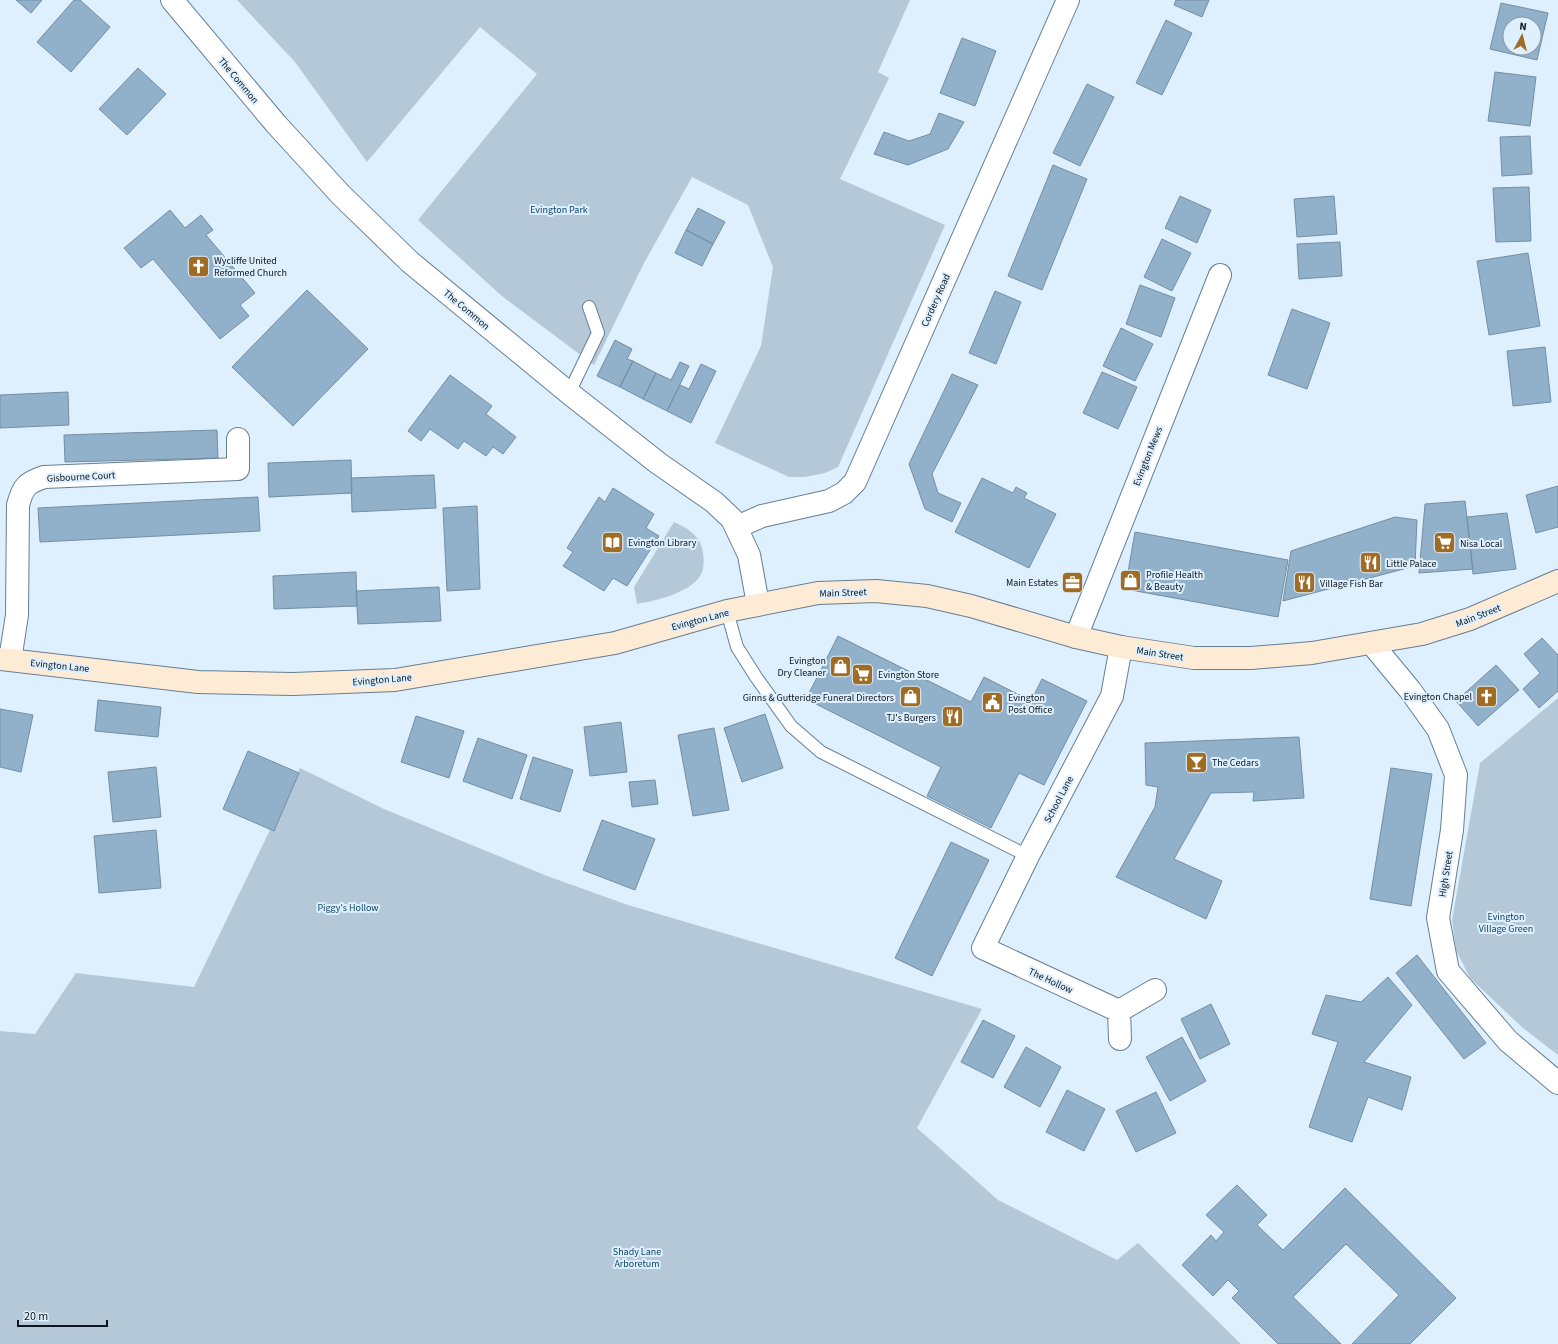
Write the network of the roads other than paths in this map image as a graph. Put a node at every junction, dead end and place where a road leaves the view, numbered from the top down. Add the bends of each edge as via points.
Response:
1 (172, 0) edge
2 (1068, 0) edge
3 (1220, 275) dead end
4 (589, 307) dead end
5 (568, 393) junction
6 (238, 439) dead end
7 (737, 527) junction
8 (1558, 582) edge
9 (758, 604) junction
10 (727, 611) junction
11 (1076, 637) junction
12 (1372, 644) junction
13 (1121, 647) junction
14 (5, 659) edge
15 (1028, 856) junction
16 (983, 948) joint
17 (1155, 990) dead end
18 (1119, 1011) junction
19 (1120, 1039) dead end
20 (1558, 1083) edge

1 - 5 street, The Common via 276,124 340,195 410,262
2 - 7 street, Cordery Road via 855,482 844,493 829,500 762,516
3 - 11 street, Evington Mews
4 - 5 lane via 598,333
5 - 7 street, The Common via 714,502
6 - 14 street, Gisbourne Court via 238,470 44,477 30,482 22,490 18,505 17,615
7 - 9 street, The Common via 749,555
8 - 12 main road, Main Street via 1470,619 1422,634
9 - 10 main road, Evington Lane
9 - 11 main road, Main Street via 818,593 876,591 927,596 971,606
10 - 14 main road, Evington Lane via 615,643 395,680 293,684 198,682
10 - 15 lane via 737,647 756,677 791,726 821,752
11 - 13 main road, Main Street
12 - 13 main road, Main Street via 1312,653 1251,658 1194,658
12 - 20 street, High Street via 1438,729 1456,775 1452,830 1438,918 1448,971 1508,1041
13 - 15 street, School Lane via 1112,696
15 - 16 street, School Lane
16 - 18 street, The Hollow
17 - 18 street
18 - 19 street

